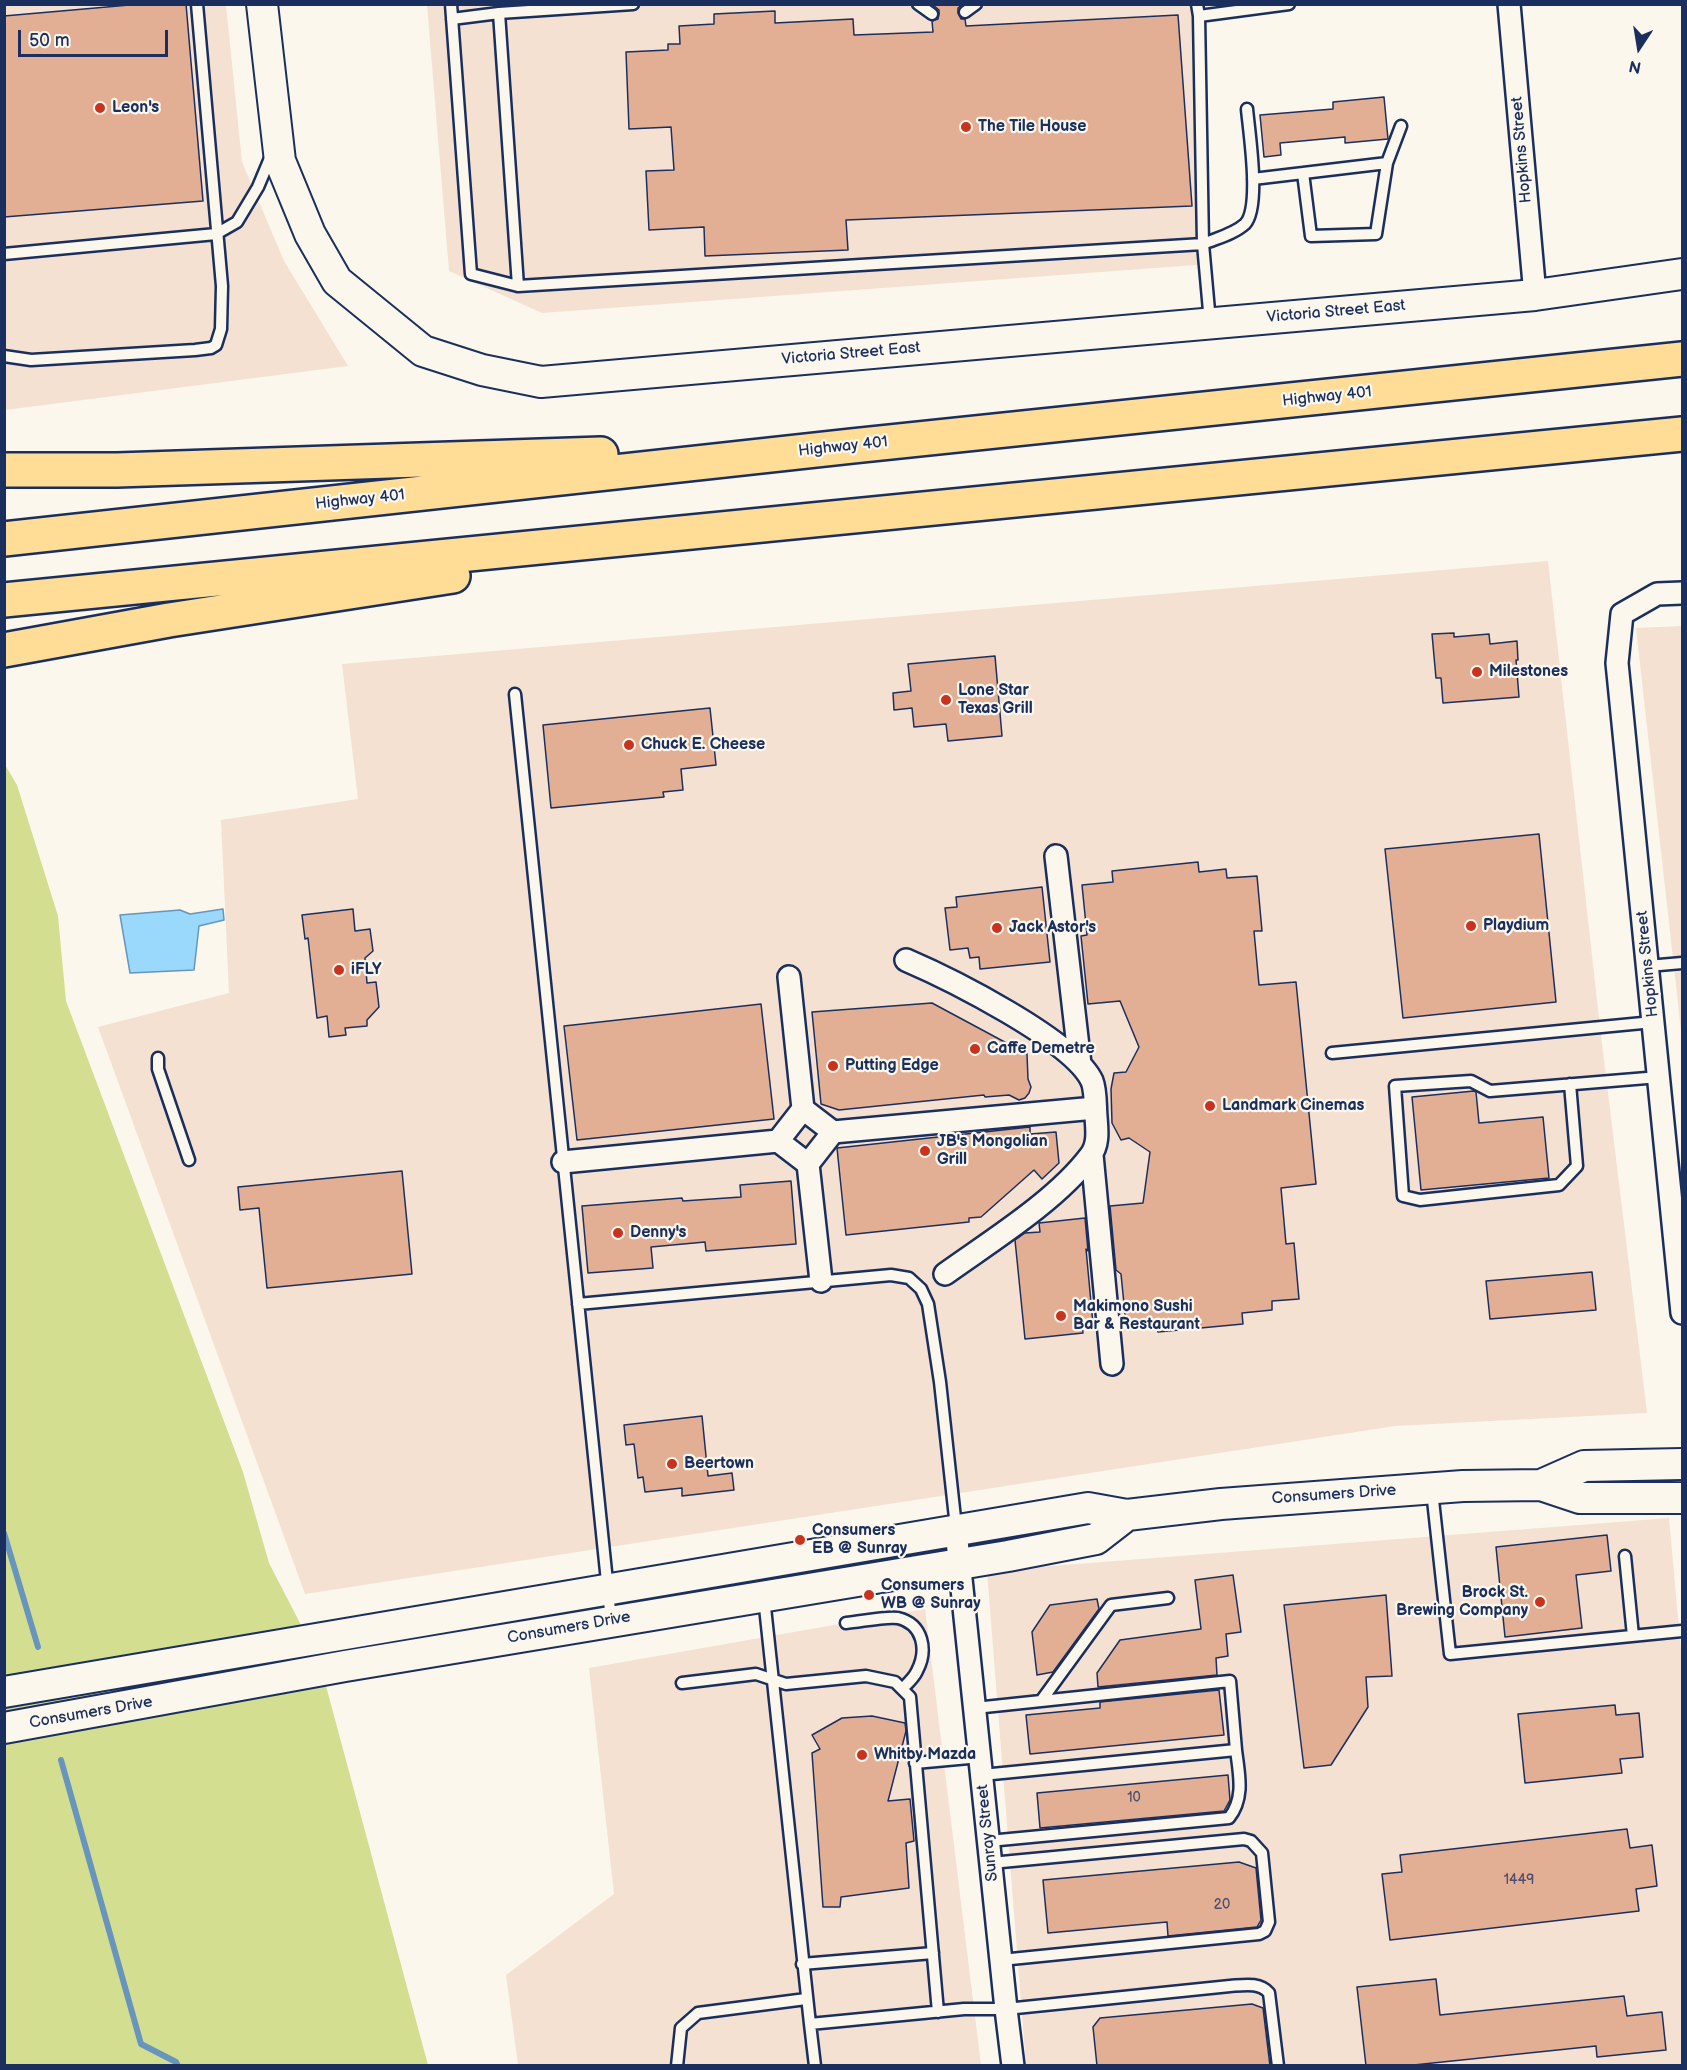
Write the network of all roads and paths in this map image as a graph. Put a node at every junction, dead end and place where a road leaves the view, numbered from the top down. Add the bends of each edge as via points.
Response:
1 (197, 4) edge
2 (262, 4) edge
3 (451, 4) edge
4 (633, 4) edge
5 (918, 4) edge
6 (976, 4) edge
7 (1197, 4) edge
8 (1289, 4) edge
9 (1509, 4) edge
10 (965, 12) dead end
11 (499, 13) junction
12 (932, 14) dead end
13 (1199, 16) junction
14 (452, 20) junction
15 (1247, 109) dead end
16 (1401, 126) dead end
17 (278, 141) junction
18 (1387, 163) junction
19 (1304, 173) junction
20 (1253, 179) junction
21 (216, 234) junction
22 (1203, 244) junction
23 (4, 254) edge
24 (1683, 274) edge
25 (518, 286) junction
26 (1535, 295) junction
27 (1210, 322) junction
28 (4, 356) edge
29 (1683, 359) edge
30 (1683, 434) edge
31 (852, 446) junction
32 (4, 471) edge
33 (739, 527) junction
34 (4, 539) edge
35 (1683, 593) edge
36 (4, 600) edge
37 (4, 650) edge
38 (515, 694) dead end
39 (1056, 856) dead end
40 (906, 960) dead end
41 (1683, 963) edge
42 (1648, 966) junction
43 (789, 977) dead end
44 (1653, 1022) junction
45 (1332, 1053) dead end
46 (158, 1058) dead end
47 (1080, 1064) junction
48 (1659, 1077) junction
49 (1569, 1084) junction
50 (1095, 1108) junction
51 (803, 1109) junction
52 (833, 1132) junction
53 (778, 1141) junction
54 (1092, 1155) junction
55 (189, 1160) dead end
56 (563, 1162) junction
57 (808, 1164) junction
58 (945, 1274) dead end
59 (821, 1281) junction
60 (578, 1304) junction
61 (1683, 1313) edge
62 (1112, 1364) dead end
63 (1683, 1464) edge
64 (1541, 1485) junction
65 (1432, 1488) junction
66 (1683, 1498) edge
67 (1127, 1515) junction
68 (956, 1531) junction
69 (1625, 1556) dead end
70 (960, 1564) junction
71 (608, 1589) junction
72 (764, 1596) junction
73 (1168, 1598) dead end
74 (611, 1620) junction
75 (846, 1623) dead end
76 (1683, 1631) edge
77 (1633, 1636) junction
78 (772, 1679) junction
79 (682, 1683) dead end
80 (902, 1689) junction
81 (4, 1692) edge
82 (1041, 1701) junction
83 (975, 1708) junction
84 (4, 1728) edge
85 (1236, 1750) junction
86 (915, 1763) junction
87 (981, 1766) junction
88 (989, 1841) junction
89 (991, 1863) junction
90 (933, 1953) junction
91 (1001, 1960) junction
92 (802, 1964) junction
93 (806, 1999) junction
94 (1006, 2009) junction
95 (938, 2012) junction
96 (810, 2024) junction
97 (677, 2066) edge
98 (815, 2066) edge
99 (1014, 2066) edge
100 (1278, 2066) edge

1 - 21 lane
2 - 17 main road, Victoria Street East
3 - 14 lane
4 - 11 lane
5 - 12 lane
6 - 10 lane
7 - 13 lane
8 - 13 lane
9 - 26 street, Hopkins Street
11 - 14 lane
11 - 25 lane
13 - 22 lane
14 - 25 lane via 471,274
15 - 20 lane
16 - 18 lane
17 - 21 lane via 237,222
17 - 27 main road, Victoria Street East via 280,161 310,234 337,280 423,351 482,370 541,382
18 - 19 lane
18 - 19 lane via 1376,234 1311,236
19 - 20 lane
20 - 22 lane via 1247,222 1236,231
21 - 23 lane
21 - 28 lane via 223,302 221,329 216,345 211,348 31,360
22 - 25 lane
22 - 27 lane
24 - 26 main road, Victoria Street East
26 - 27 main road, Victoria Street East
29 - 31 highway, Highway 401
30 - 33 highway
31 - 32 highway
31 - 34 highway, Highway 401
33 - 36 highway
33 - 37 highway
35 - 42 street, Hopkins Street via 1657,594 1622,614 1617,663
38 - 56 lane
39 - 47 street
40 - 47 street via 951,980 1042,1033
41 - 42 lane
42 - 44 street, Hopkins Street
43 - 51 street
44 - 45 lane
44 - 48 street, Hopkins Street
46 - 55 lane via 158,1070
47 - 50 street via 1092,1082
48 - 49 lane
48 - 61 street, Hopkins Street
49 - 49 lane via 1490,1091 1471,1081 1395,1086 1403,1196 1420,1200 1559,1185 1577,1166
50 - 52 street
50 - 54 street via 1098,1136
51 - 52 street
51 - 53 street
52 - 57 street
53 - 56 street
53 - 57 street
54 - 58 street via 1052,1196
54 - 62 street
56 - 60 lane
57 - 59 street
59 - 60 lane
59 - 68 lane via 891,1275 909,1278 921,1289 928,1304 940,1382
60 - 71 lane
63 - 64 main road, Consumers Drive via 1584,1466
64 - 65 main road, Consumers Drive
64 - 66 main road, Consumers Drive via 1580,1498
65 - 67 main road, Consumers Drive
65 - 77 lane via 1450,1654
67 - 68 main road, Consumers Drive via 1088,1508
67 - 70 main road, Consumers Drive via 1096,1539
68 - 70 street, Sunray Street
68 - 71 main road, Consumers Drive
69 - 77 lane
70 - 72 main road, Consumers Drive
70 - 83 street, Sunray Street
71 - 74 lane
71 - 81 main road, Consumers Drive
72 - 74 main road, Consumers Drive
72 - 78 lane
73 - 82 lane via 1111,1605
74 - 84 main road, Consumers Drive
75 - 80 lane via 896,1618 911,1623 919,1631 923,1646 921,1662
76 - 77 lane
78 - 79 lane via 756,1674
78 - 80 lane via 786,1684 866,1676 895,1682
78 - 92 lane
80 - 86 lane via 910,1697
82 - 83 lane
82 - 85 lane via 1230,1681
83 - 87 street, Sunray Street
85 - 87 lane
85 - 88 lane via 1240,1794 1229,1818
86 - 87 lane
86 - 90 lane
87 - 88 street, Sunray Street
88 - 89 street, Sunray Street
89 - 91 street, Sunray Street
89 - 91 lane via 1244,1839 1262,1853 1269,1922 1266,1932
90 - 92 lane
90 - 95 lane
91 - 94 street, Sunray Street
92 - 93 lane
93 - 96 lane
93 - 97 lane via 698,2013 681,2028
94 - 95 lane
94 - 99 street, Sunray Street
94 - 100 lane via 1257,1985 1269,1993
95 - 96 lane
96 - 98 lane

